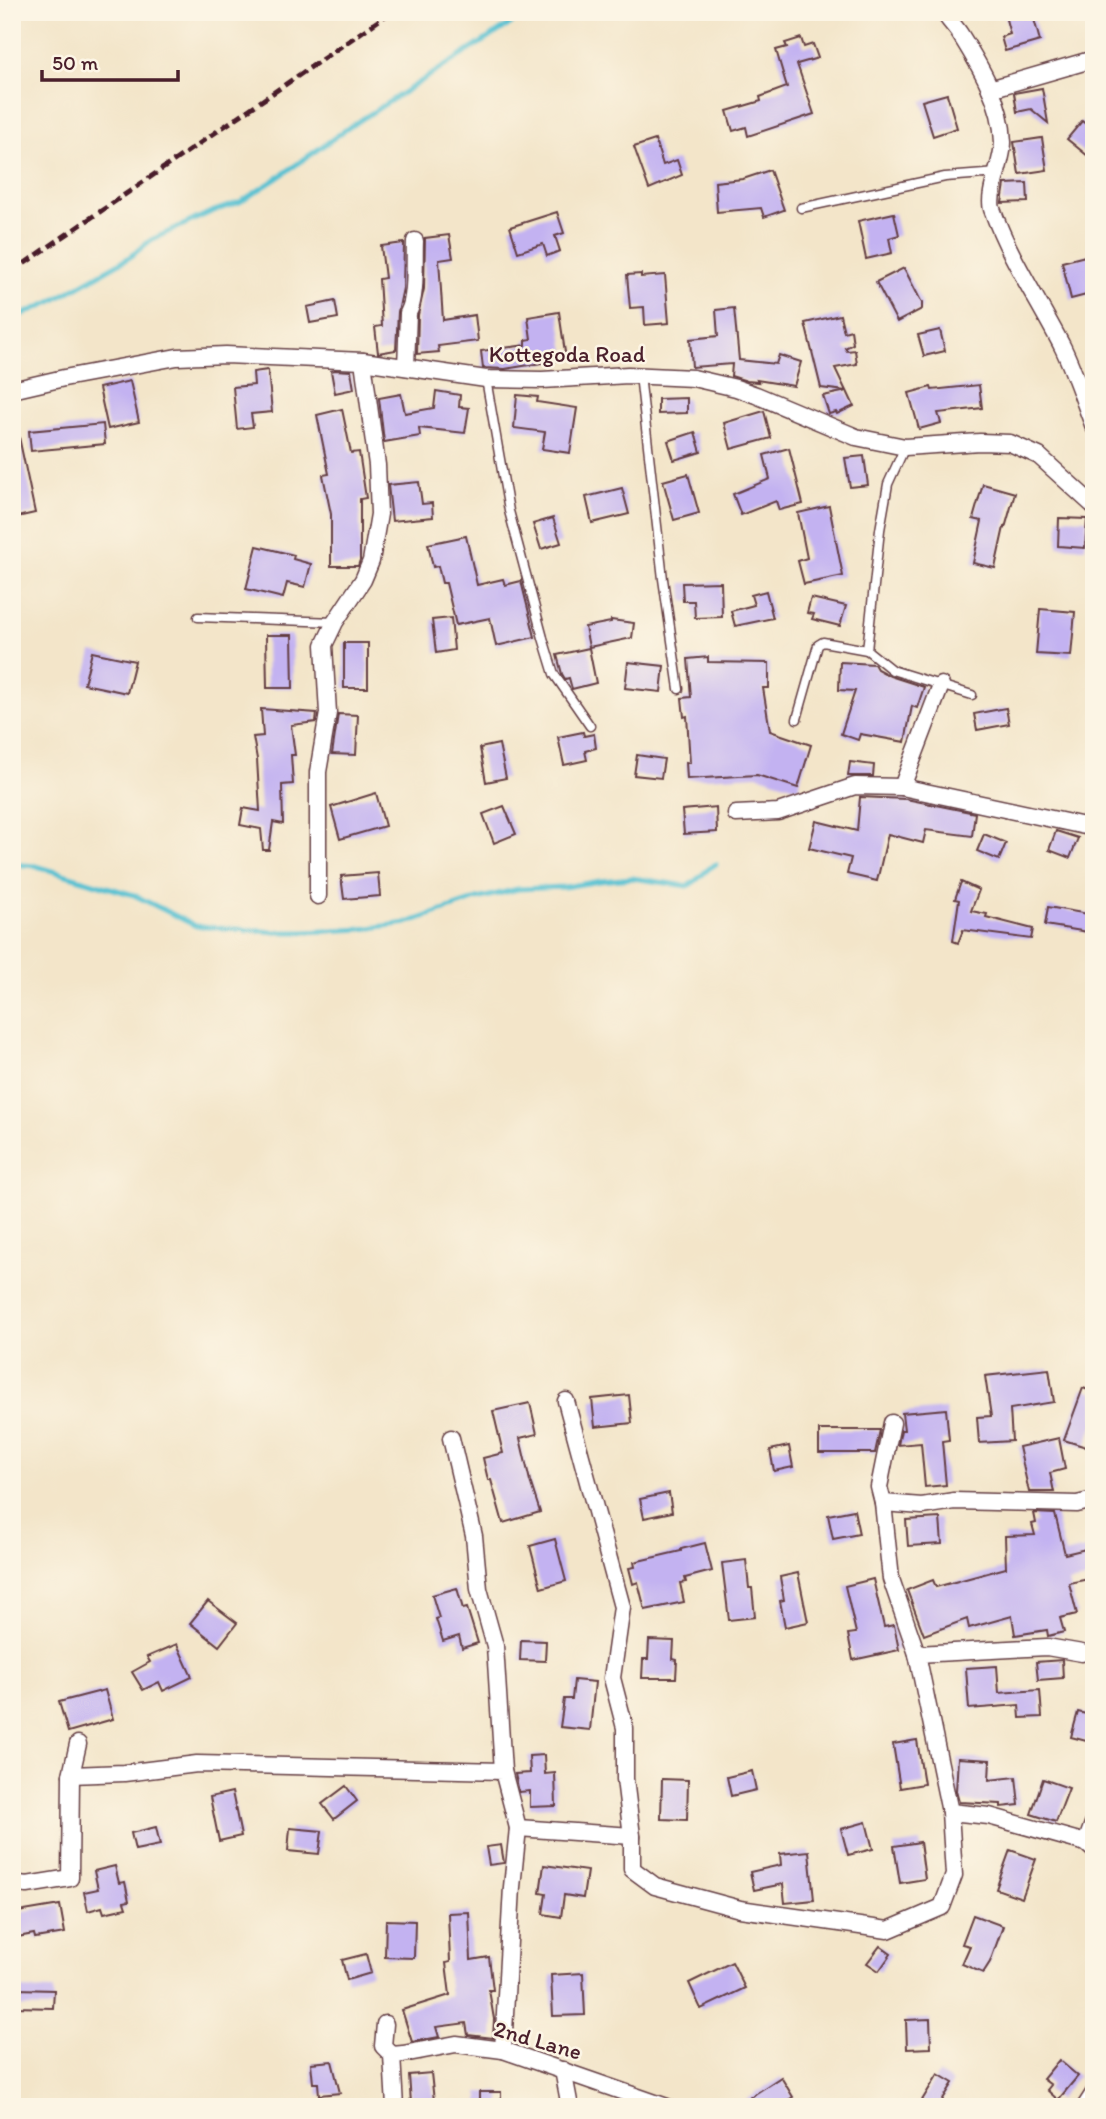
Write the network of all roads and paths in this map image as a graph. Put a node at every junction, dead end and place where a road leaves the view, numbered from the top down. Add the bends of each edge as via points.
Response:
1 (944, 12) edge
2 (1094, 59) edge
3 (990, 89) junction
4 (998, 173) junction
5 (801, 208) dead end
6 (415, 242) dead end
7 (363, 361) junction
8 (406, 367) junction
9 (639, 375) junction
10 (486, 379) junction
11 (12, 390) edge
12 (1094, 427) edge
13 (905, 447) junction
14 (1094, 506) edge
15 (198, 617) dead end
16 (335, 622) junction
17 (867, 650) junction
18 (940, 685) junction
19 (679, 689) dead end
20 (972, 695) dead end
21 (797, 719) dead end
22 (590, 726) dead end
23 (902, 787) junction
24 (736, 814) dead end
25 (1094, 828) edge
26 (317, 896) dead end
27 (566, 1401) dead end
28 (892, 1423) dead end
29 (452, 1438) dead end
30 (1094, 1500) edge
31 (883, 1503) junction
32 (1083, 1653) dead end
33 (917, 1654) junction
34 (78, 1744) dead end
35 (503, 1771) junction
36 (71, 1775) junction
37 (950, 1812) junction
38 (1094, 1821) edge
39 (518, 1828) junction
40 (632, 1836) junction
41 (1090, 1846) edge
42 (12, 1884) edge
43 (385, 2024) dead end
44 (503, 2050) junction
45 (392, 2055) junction
46 (563, 2070) junction
47 (1094, 2093) edge
48 (395, 2107) edge
49 (570, 2107) edge
50 (667, 2107) edge
51 (1085, 2107) edge

1 - 3 street
2 - 3 street
3 - 4 street via 1001,121
4 - 5 lane via 945,177
4 - 12 street via 991,206 1024,280 1063,349
6 - 8 street
7 - 8 street, Kottegoda Road
7 - 11 street, Kottegoda Road via 226,355 177,358
7 - 16 street via 379,514 371,561
8 - 10 street, Kottegoda Road
9 - 10 street, Kottegoda Road
9 - 13 street, Kottegoda Road via 693,378 736,388 856,437
9 - 19 lane
10 - 22 lane via 509,511 543,638 554,674
13 - 14 street, Kottegoda Road via 1010,443 1039,456
13 - 17 lane via 888,484
15 - 16 lane
16 - 26 street via 324,645 328,713 318,772
17 - 18 lane via 892,670
17 - 21 lane via 818,645
18 - 20 lane
18 - 23 street
23 - 24 street via 855,786 778,811
23 - 25 street
27 - 40 street via 622,1607 612,1678 625,1728
28 - 31 street via 879,1487
29 - 35 street via 474,1536 479,1589 495,1646
30 - 31 street via 1077,1504
31 - 33 street via 891,1579
32 - 33 street via 1047,1647
33 - 37 street
34 - 36 street
35 - 36 street via 197,1764
35 - 39 street
36 - 42 street via 70,1878
37 - 40 street via 954,1875 942,1908 888,1930 740,1909 655,1886 632,1869
37 - 41 street via 989,1816
38 - 41 street
39 - 40 street
39 - 44 street
43 - 45 street via 383,2046
44 - 45 street, 2nd Lane via 456,2044
44 - 46 street, 2nd Lane
45 - 48 street
46 - 49 street
46 - 50 street, 2nd Lane
47 - 51 street

